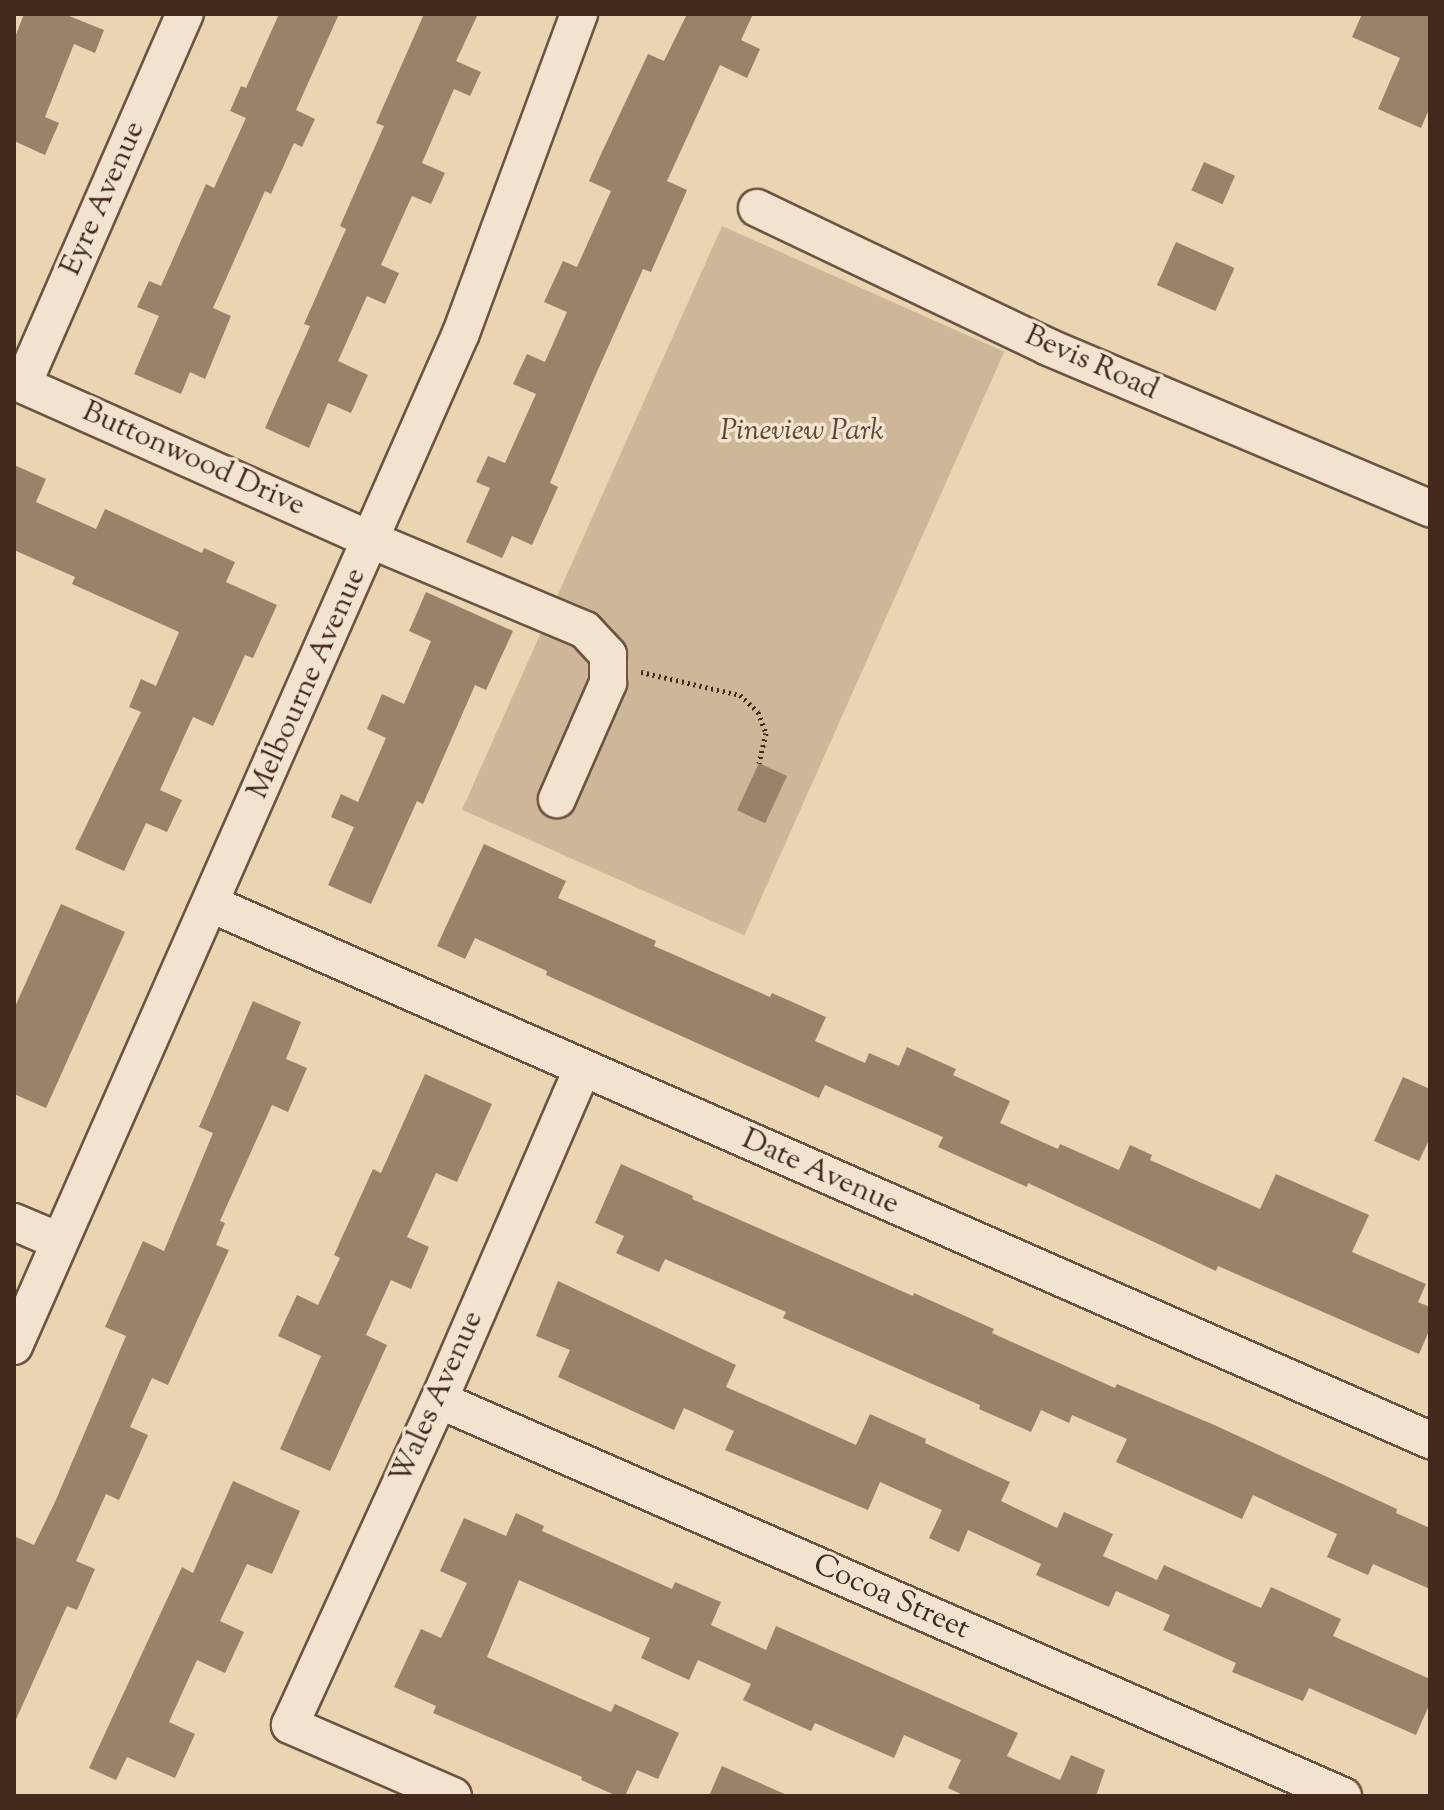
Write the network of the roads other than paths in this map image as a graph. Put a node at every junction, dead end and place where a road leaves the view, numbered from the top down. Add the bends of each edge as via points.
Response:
1 (185, 14) edge
2 (579, 14) edge
3 (757, 208) dead end
4 (18, 382) edge
5 (1430, 508) edge
6 (371, 540) junction
7 (557, 799) dead end
8 (211, 904) junction
9 (582, 1069) junction
10 (14, 1222) edge
11 (59, 1241) junction
12 (14, 1346) edge
13 (439, 1400) junction
14 (1430, 1440) edge
15 (453, 1796) edge
16 (1343, 1796) edge

1 - 4 street, Eyre Avenue
2 - 6 street, Melbourne Avenue via 461,333
3 - 5 street, Bevis Road via 1048,347
4 - 6 street, Buttonwood Drive
6 - 7 street, Buttonwood Drive via 585,630 608,655 608,683
6 - 8 street, Melbourne Avenue
8 - 9 street, Date Avenue
8 - 11 street, Melbourne Avenue
9 - 13 street, Wales Avenue
9 - 14 street, Date Avenue
10 - 11 street
11 - 12 street, Melbourne Avenue
13 - 15 street, Wales Avenue via 290,1725
13 - 16 street, Cocoa Street

